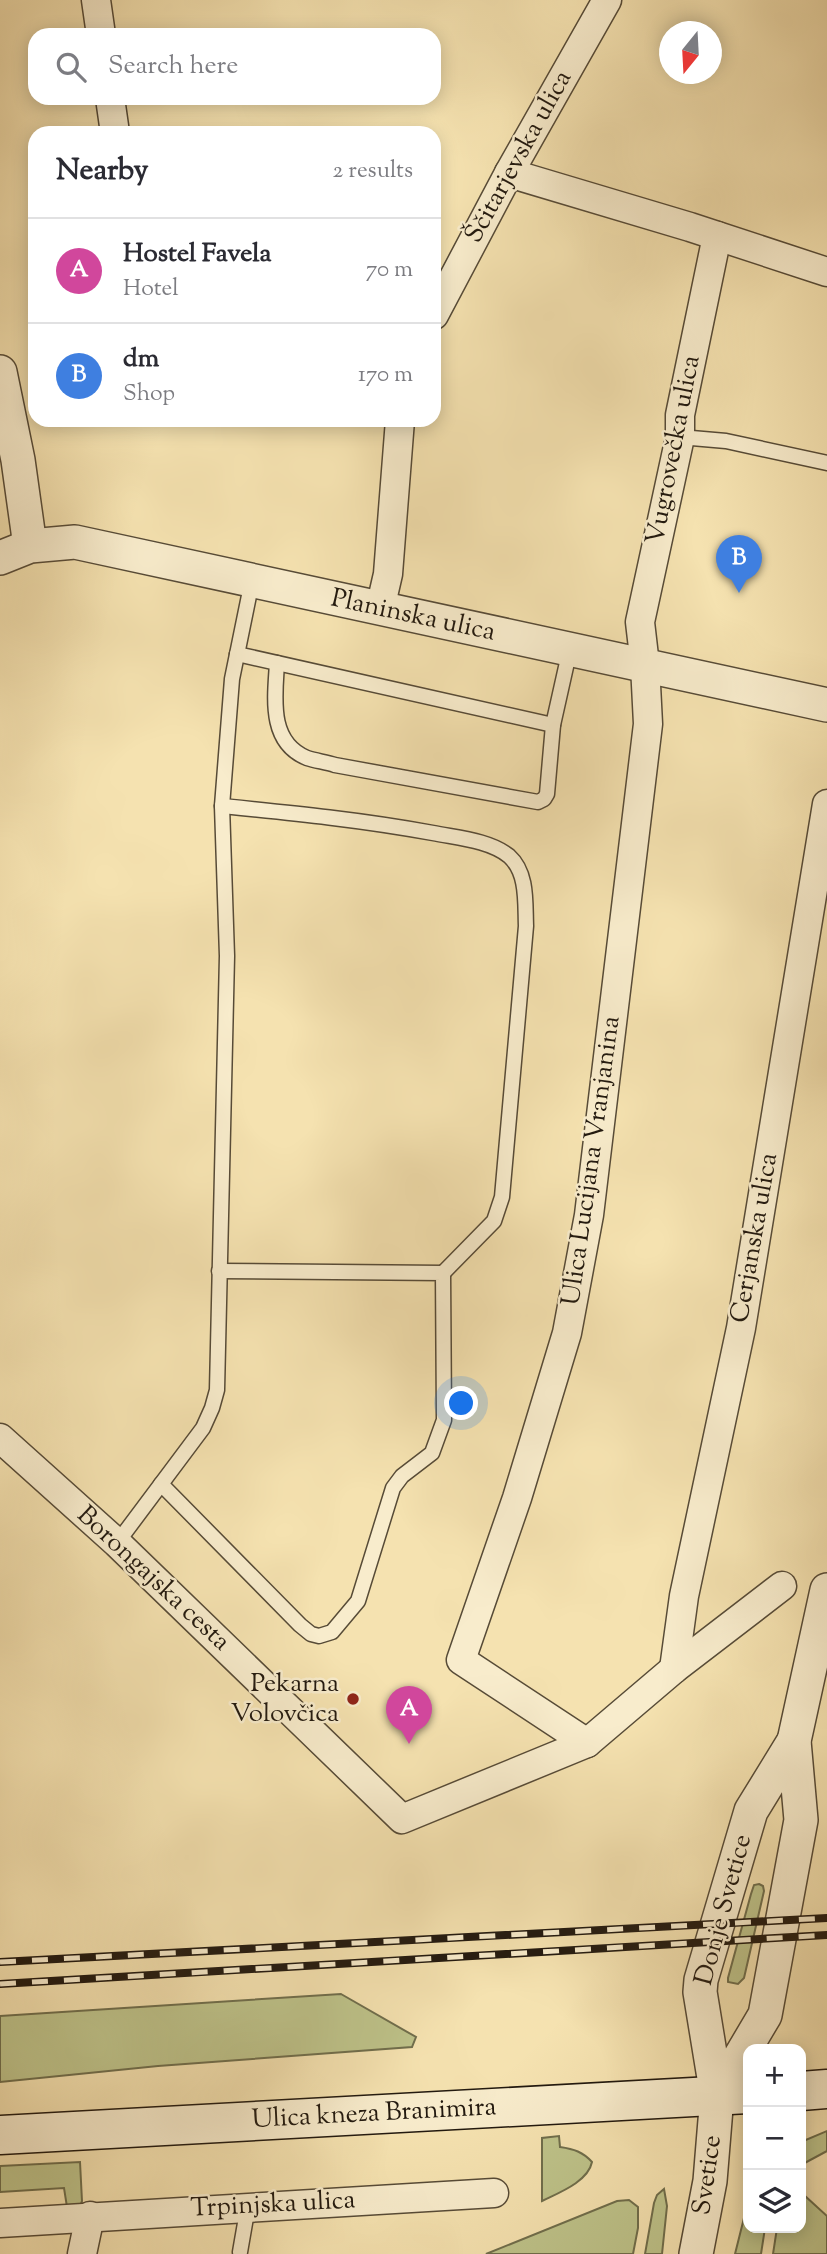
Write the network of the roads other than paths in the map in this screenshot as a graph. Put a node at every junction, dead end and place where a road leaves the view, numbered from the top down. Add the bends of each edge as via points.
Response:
1 (96, 0) edge
2 (607, 0) edge
3 (100, 28) edge
4 (111, 105) edge
5 (114, 126) edge
6 (509, 173) junction
7 (717, 236) junction
8 (827, 272) edge
9 (441, 302) edge
10 (0, 372) edge
11 (399, 427) edge
12 (680, 436) junction
13 (827, 463) edge
14 (30, 547) junction
15 (0, 558) edge
16 (251, 581) junction
17 (380, 609) junction
18 (570, 649) junction
19 (237, 654) junction
20 (277, 663) junction
21 (645, 665) junction
22 (827, 705) edge
23 (553, 725) junction
24 (827, 804) edge
25 (222, 806) junction
26 (219, 1271) junction
27 (443, 1273) junction
28 (0, 1438) edge
29 (161, 1484) junction
30 (117, 1543) junction
31 (782, 1586) dead end
32 (827, 1590) edge
33 (674, 1670) junction
34 (818, 1675) edge
35 (794, 1741) junction
36 (587, 1743) junction
37 (827, 2089) edge
38 (806, 2091) edge
39 (733, 2095) edge
40 (0, 2135) edge
41 (494, 2193) dead end
42 (248, 2206) junction
43 (90, 2216) junction
44 (0, 2222) edge
45 (240, 2252) dead end
46 (82, 2254) edge
47 (696, 2254) edge

1 - 3 street
2 - 6 street, Ščitarjevska ulica
4 - 5 street
6 - 7 street
6 - 9 street, Ščitarjevska ulica
7 - 8 street
7 - 12 street, Vugrovečka ulica via 680,415
10 - 14 street
11 - 17 street via 388,574
12 - 13 lane
12 - 21 street, Vugrovečka ulica via 640,622
14 - 15 street, Planinska ulica
14 - 16 street, Planinska ulica via 75,542
16 - 17 street, Planinska ulica
16 - 19 lane
17 - 18 street, Planinska ulica
18 - 21 street, Planinska ulica
18 - 23 lane
19 - 20 lane
19 - 25 lane
20 - 23 lane
20 - 23 lane via 275,700 284,740 308,758 335,765 538,802 547,794
21 - 22 street, Planinska ulica
21 - 36 street, Ulica Lucijana Vranjanina via 649,724 589,1215 567,1333 461,1660
24 - 33 street, Cerjanska ulica via 741,1328 684,1596
25 - 26 lane via 227,956
25 - 27 lane via 451,836 489,845 509,856 520,871 526,926 502,1197 494,1222
26 - 27 lane
26 - 29 lane via 217,1390 203,1428
27 - 29 lane via 444,1420 437,1445 393,1488 365,1586 332,1632 319,1636 305,1630
28 - 30 street, Borongajska cesta
29 - 30 lane
30 - 36 street, Borongajska cesta via 402,1819
31 - 33 street, Borongajska cesta
32 - 34 street, Donje Svetice
33 - 36 street, Borongajska cesta
34 - 35 street, Donje Svetice
35 - 39 street, Donje Svetice via 801,1820 765,2015
35 - 39 street, Donje Svetice via 751,1811 701,1980 700,1992
37 - 38 main road
39 - 40 main road, Ulica kneza Branimira
39 - 47 street, Svetice
41 - 42 street, Trpinjska ulica
42 - 43 street, Trpinjska ulica
42 - 45 lane
43 - 44 street, Trpinjska ulica
43 - 46 street

